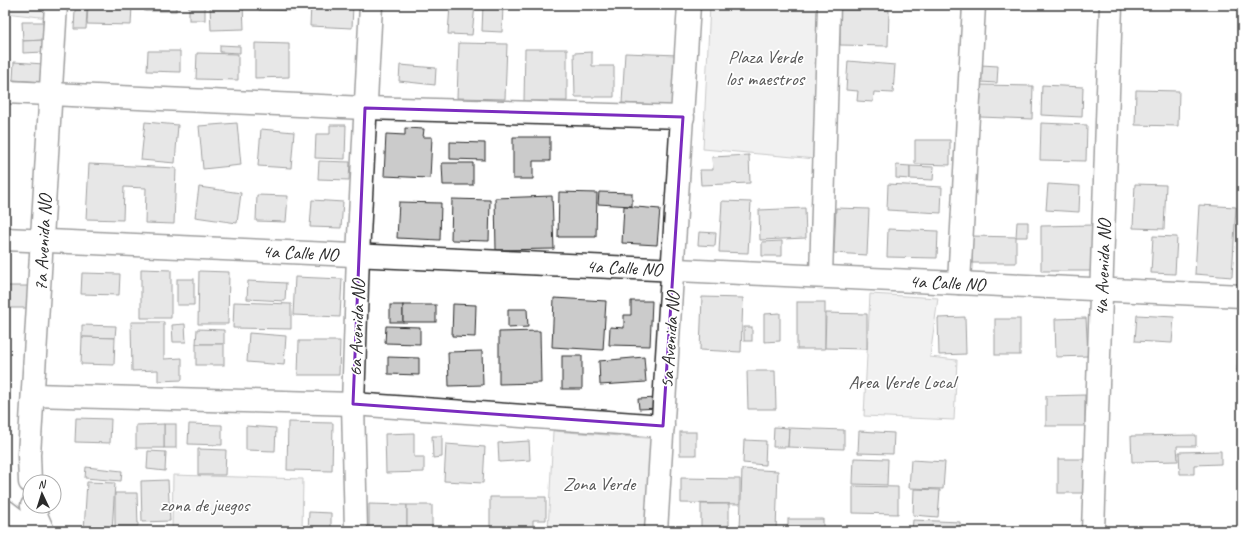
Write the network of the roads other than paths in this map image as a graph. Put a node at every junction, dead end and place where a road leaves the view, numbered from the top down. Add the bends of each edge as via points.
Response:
1 (56, 5) edge
2 (371, 5) edge
3 (689, 5) edge
4 (829, 5) edge
5 (974, 5) edge
6 (1111, 5) edge
7 (5, 92) edge
8 (51, 94) junction
9 (365, 108) junction
10 (683, 117) junction
11 (5, 239) edge
12 (42, 241) junction
13 (358, 255) junction
14 (674, 269) junction
15 (821, 276) junction
16 (959, 283) junction
17 (1101, 289) junction
18 (1242, 296) edge
19 (33, 395) junction
20 (354, 404) junction
21 (663, 426) junction
22 (30, 474) edge
23 (5, 511) edge
24 (36, 514) edge
25 (31, 531) edge
26 (43, 531) edge
27 (356, 531) edge
28 (656, 531) edge
29 (1093, 531) edge

1 - 8 street, 7a Avenida NO
2 - 9 street, 6a Avenida NO
3 - 10 street, 5a Avenida NO
4 - 15 street
5 - 16 street
6 - 17 street, 4a Avenida NO
7 - 8 street
8 - 9 street
8 - 12 street, 7a Avenida NO
9 - 10 street
9 - 13 street, 6a Avenida NO
10 - 14 street, 5a Avenida NO
11 - 12 street, 4a Calle NO
12 - 13 street, 4a Calle NO
12 - 19 street, 7a Avenida NO
13 - 14 street, 4a Calle NO
13 - 20 street, 6a Avenida NO
14 - 15 street, 4a Calle NO
14 - 21 street, 5a Avenida NO
15 - 16 street, 4a Calle NO
16 - 17 street, 4a Calle NO
17 - 18 street, 4a Calle NO
17 - 29 street, 4a Avenida NO
19 - 20 street
19 - 22 street, 7a Avenida NO
20 - 21 street
20 - 27 street, 6a Avenida NO
21 - 28 street, 5a Avenida NO
23 - 25 street
24 - 26 street

